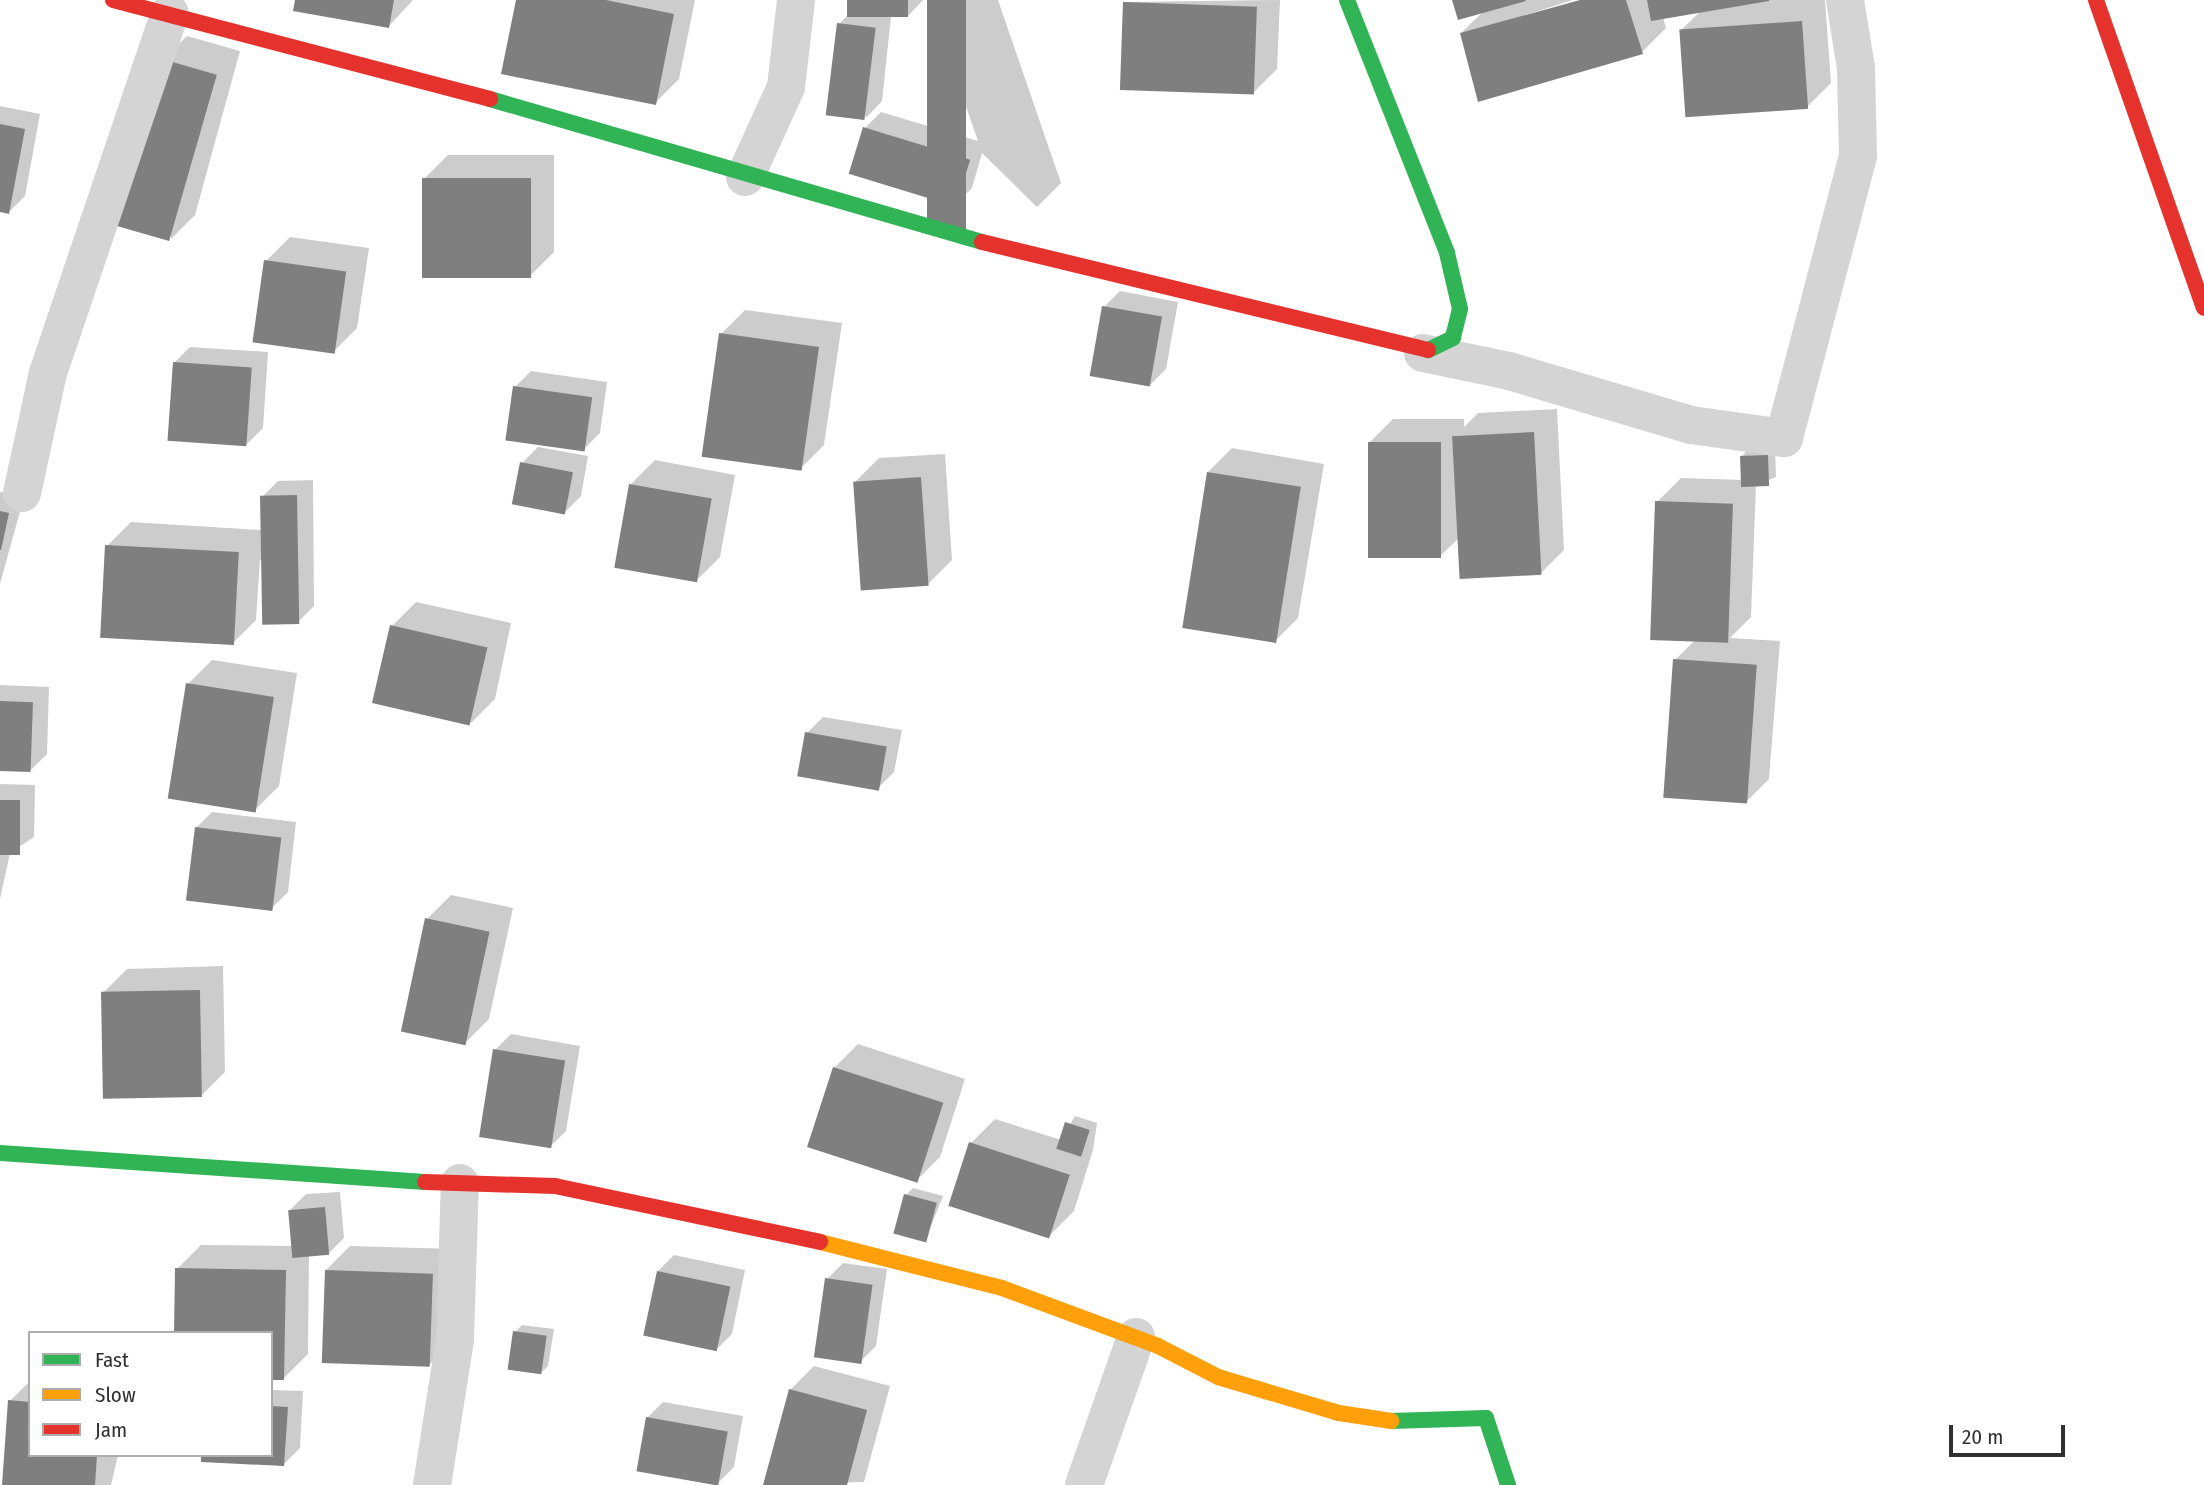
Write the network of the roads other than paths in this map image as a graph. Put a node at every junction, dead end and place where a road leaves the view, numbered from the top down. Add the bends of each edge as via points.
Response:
1 (113, 0) edge
2 (796, 0) edge
3 (1347, 0) edge
4 (1846, 0) edge
5 (2096, 0) edge
6 (170, 13) junction
7 (745, 177) junction
8 (2204, 308) edge
9 (1423, 353) junction
10 (22, 493) dead end
11 (0, 1153) edge
12 (460, 1183) junction
13 (1136, 1337) junction
14 (432, 1485) edge
15 (1084, 1485) edge
16 (1508, 1485) edge

1 - 6 street
2 - 7 street via 786,87
3 - 9 street via 1447,253 1460,309 1453,338
4 - 9 street via 1856,68 1858,156 1784,438 1691,425 1509,370
5 - 8 street
6 - 7 street via 414,77
6 - 10 street via 48,373
7 - 9 street
11 - 12 street
12 - 13 street via 555,1186 770,1229 1002,1288
12 - 14 street via 455,1339
13 - 15 street
13 - 16 street via 1218,1377 1339,1413 1388,1421 1486,1418

